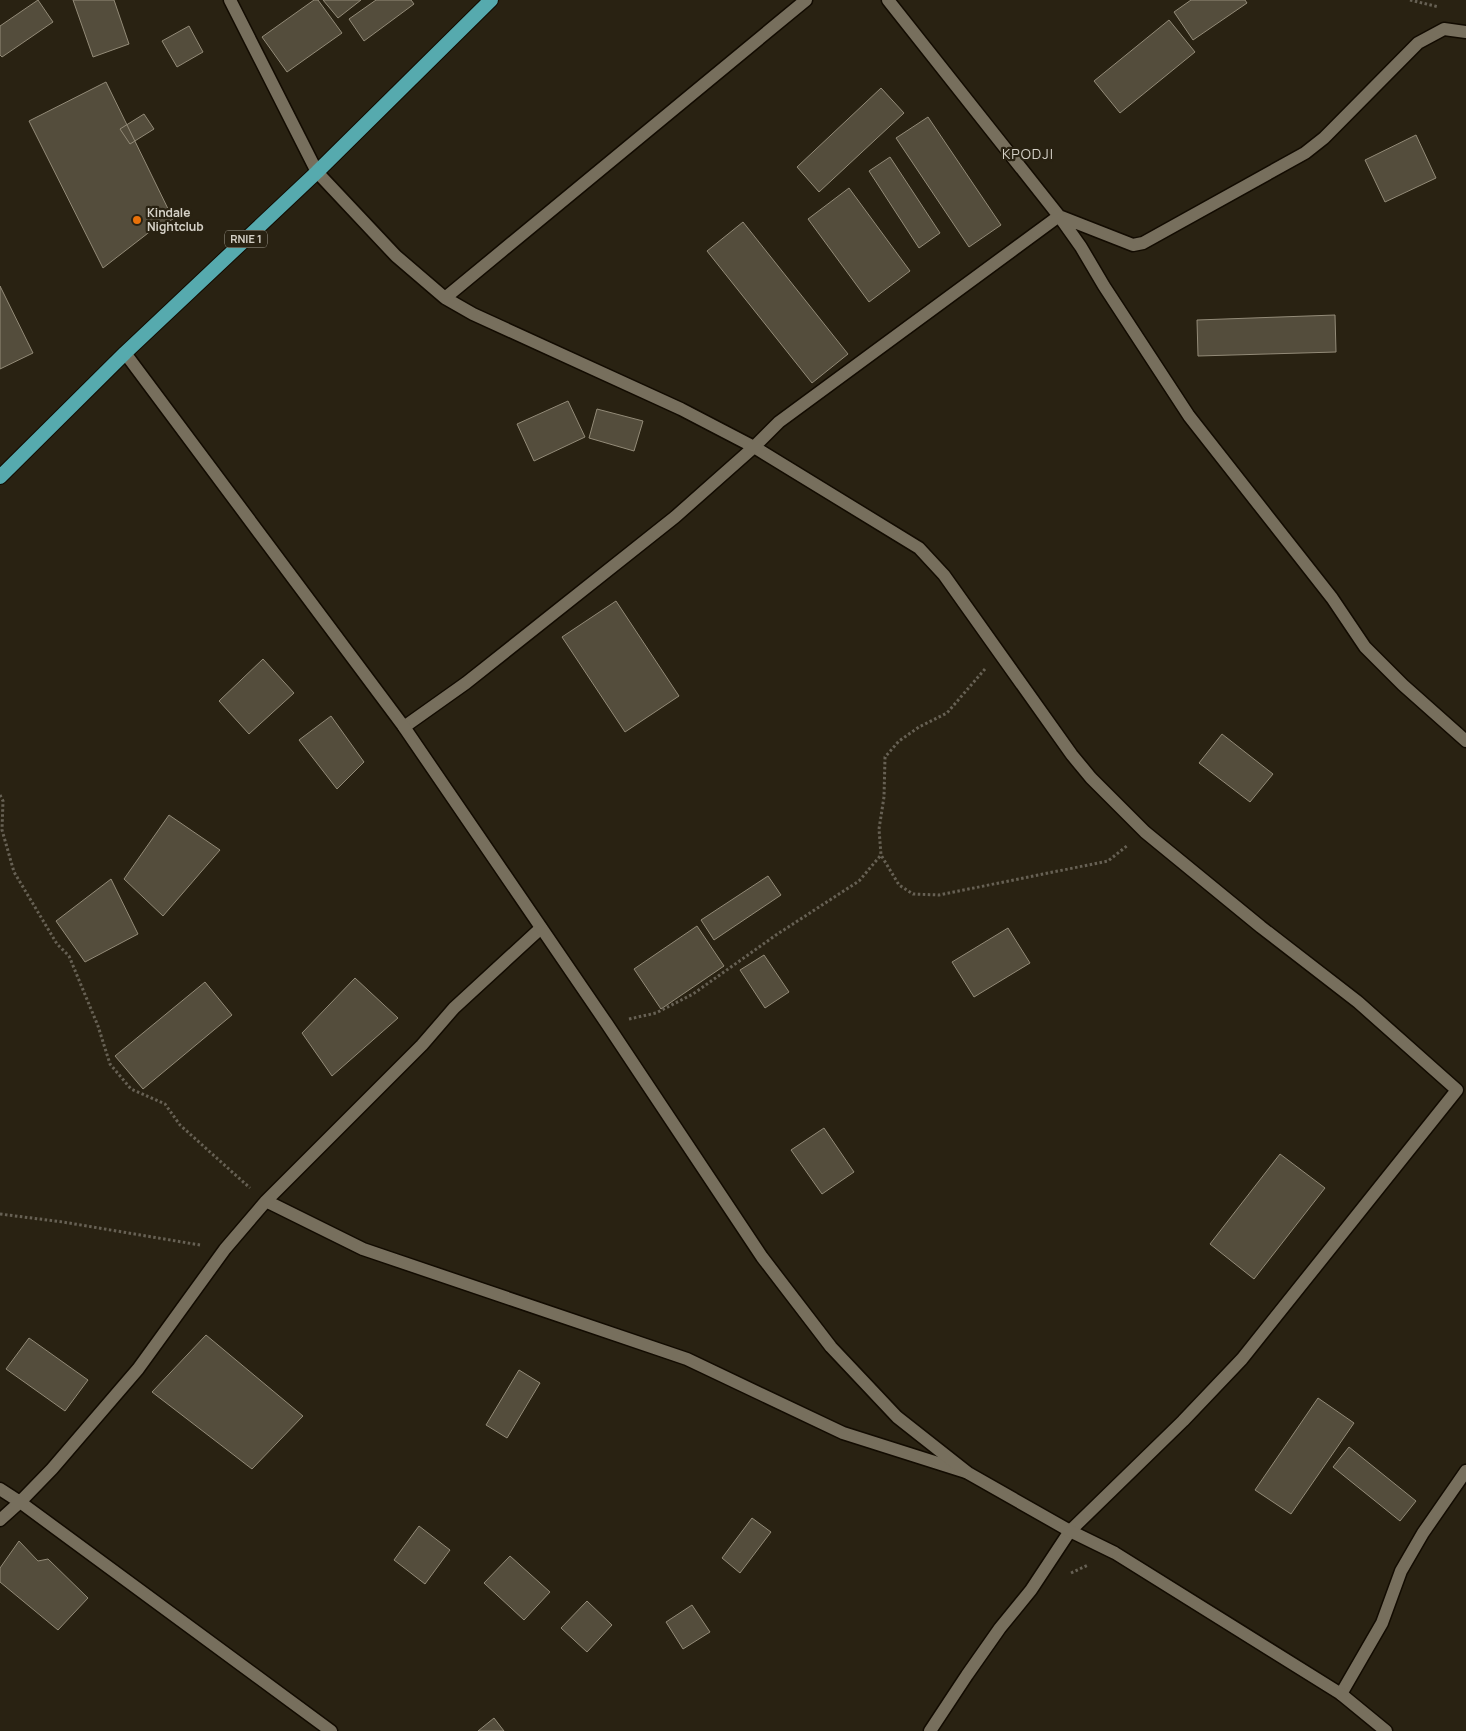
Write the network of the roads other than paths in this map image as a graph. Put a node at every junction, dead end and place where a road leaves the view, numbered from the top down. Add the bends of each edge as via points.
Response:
1 (230, 0) edge
2 (491, 0) edge
3 (806, 0) edge
4 (888, 0) edge
5 (1466, 32) edge
6 (317, 172) junction
7 (1058, 216) junction
8 (445, 298) junction
9 (125, 353) junction
10 (754, 447) junction
11 (0, 477) edge
12 (404, 728) junction
13 (1466, 741) edge
14 (541, 928) junction
15 (1461, 1087) edge
16 (266, 1201) junction
17 (1466, 1471) edge
18 (968, 1473) junction
19 (0, 1489) edge
20 (20, 1502) junction
21 (0, 1520) edge
22 (1070, 1531) junction
23 (1341, 1694) junction
24 (331, 1731) edge
25 (930, 1731) edge
26 (1386, 1731) edge

1 - 6 street
2 - 6 highway, RNIE 1
3 - 8 street
4 - 7 street
5 - 7 street via 1444,29 1418,43 1324,138 1305,153 1143,243 1133,245
6 - 8 street via 396,256
6 - 9 highway, RNIE 1
7 - 10 street via 778,422
7 - 13 street via 1188,416 1332,598 1365,647
8 - 10 street via 473,314 681,409
9 - 11 highway, RNIE 1
9 - 12 street
10 - 12 street via 675,517 466,683
10 - 15 street via 919,548 944,575 1072,755 1145,832
12 - 14 street
14 - 16 street via 454,1008 422,1045
14 - 18 street via 762,1257 831,1347 897,1417
15 - 22 street via 1242,1359
16 - 18 street via 363,1250 687,1358 843,1433
16 - 20 street via 225,1249 138,1369
17 - 23 street via 1400,1571 1382,1623
18 - 22 street
19 - 20 street
20 - 21 street
20 - 24 street
22 - 23 street via 1115,1553
22 - 25 street
23 - 26 street

